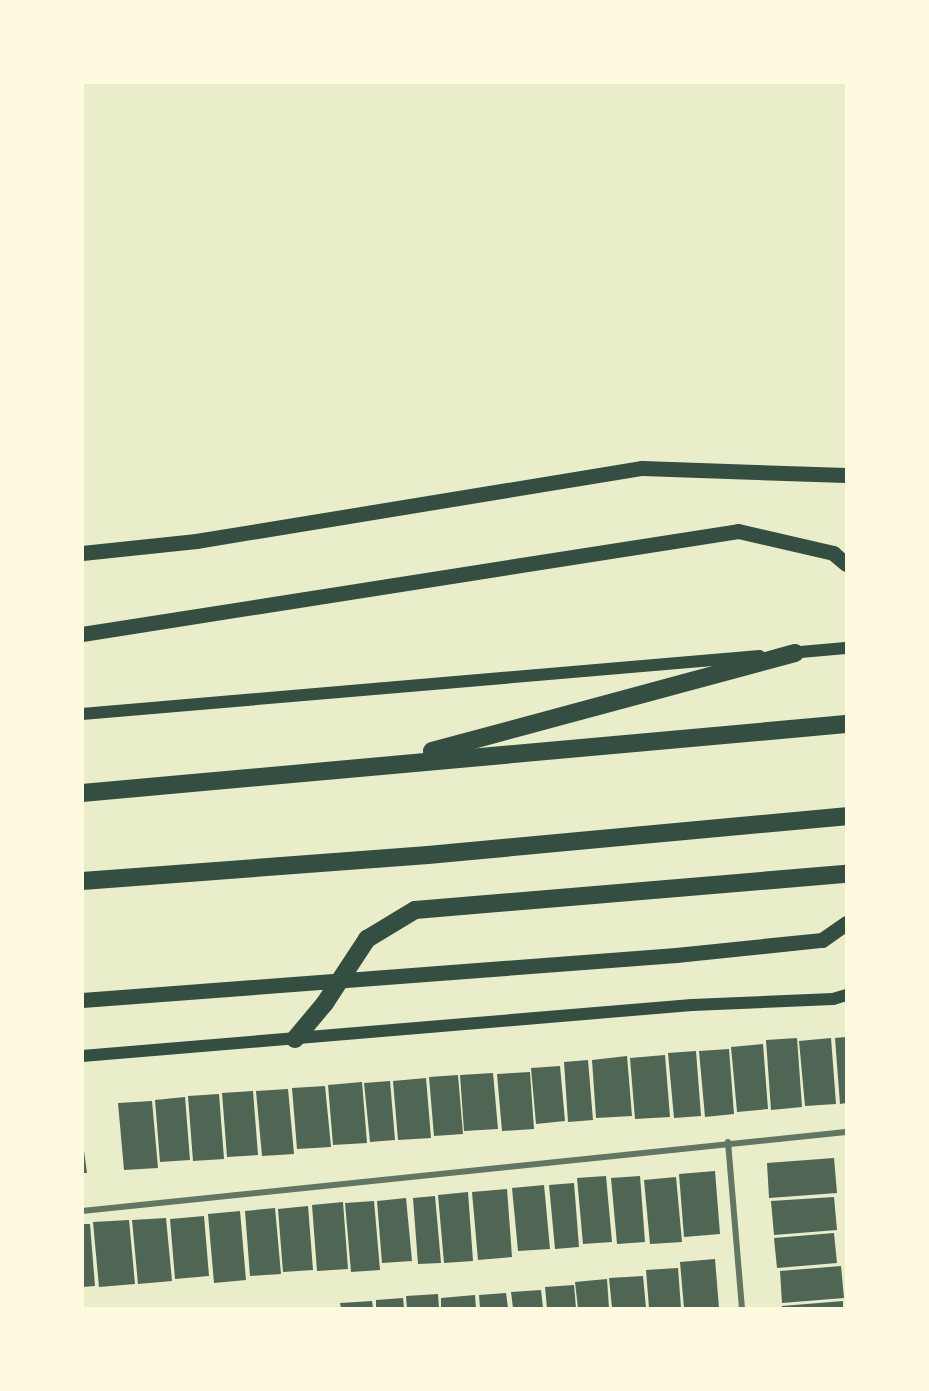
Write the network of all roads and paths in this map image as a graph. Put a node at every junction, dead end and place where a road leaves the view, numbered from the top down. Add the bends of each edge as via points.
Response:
1 (846, 475) edge
2 (82, 553) edge
3 (846, 564) edge
4 (82, 634) edge
5 (846, 648) edge
6 (795, 653) junction
7 (82, 714) edge
8 (846, 724) edge
9 (387, 763) junction
10 (82, 794) edge
11 (846, 816) edge
12 (846, 874) edge
13 (82, 881) edge
14 (846, 923) edge
15 (846, 995) edge
16 (82, 1000) edge
17 (295, 1039) junction
18 (82, 1056) edge
19 (846, 1132) edge
20 (728, 1142) junction
21 (82, 1211) edge
22 (742, 1308) edge

1 - 2 main road via 642,468 196,541
3 - 4 main road via 833,553 738,531
5 - 6 main road
6 - 7 main road
6 - 9 highway
8 - 9 highway
9 - 10 highway
11 - 13 highway via 428,855
12 - 17 highway via 415,910 367,939 325,1003
14 - 16 main road via 822,940 676,956
15 - 17 main road
17 - 18 main road
19 - 20 street
20 - 21 street
20 - 22 street

